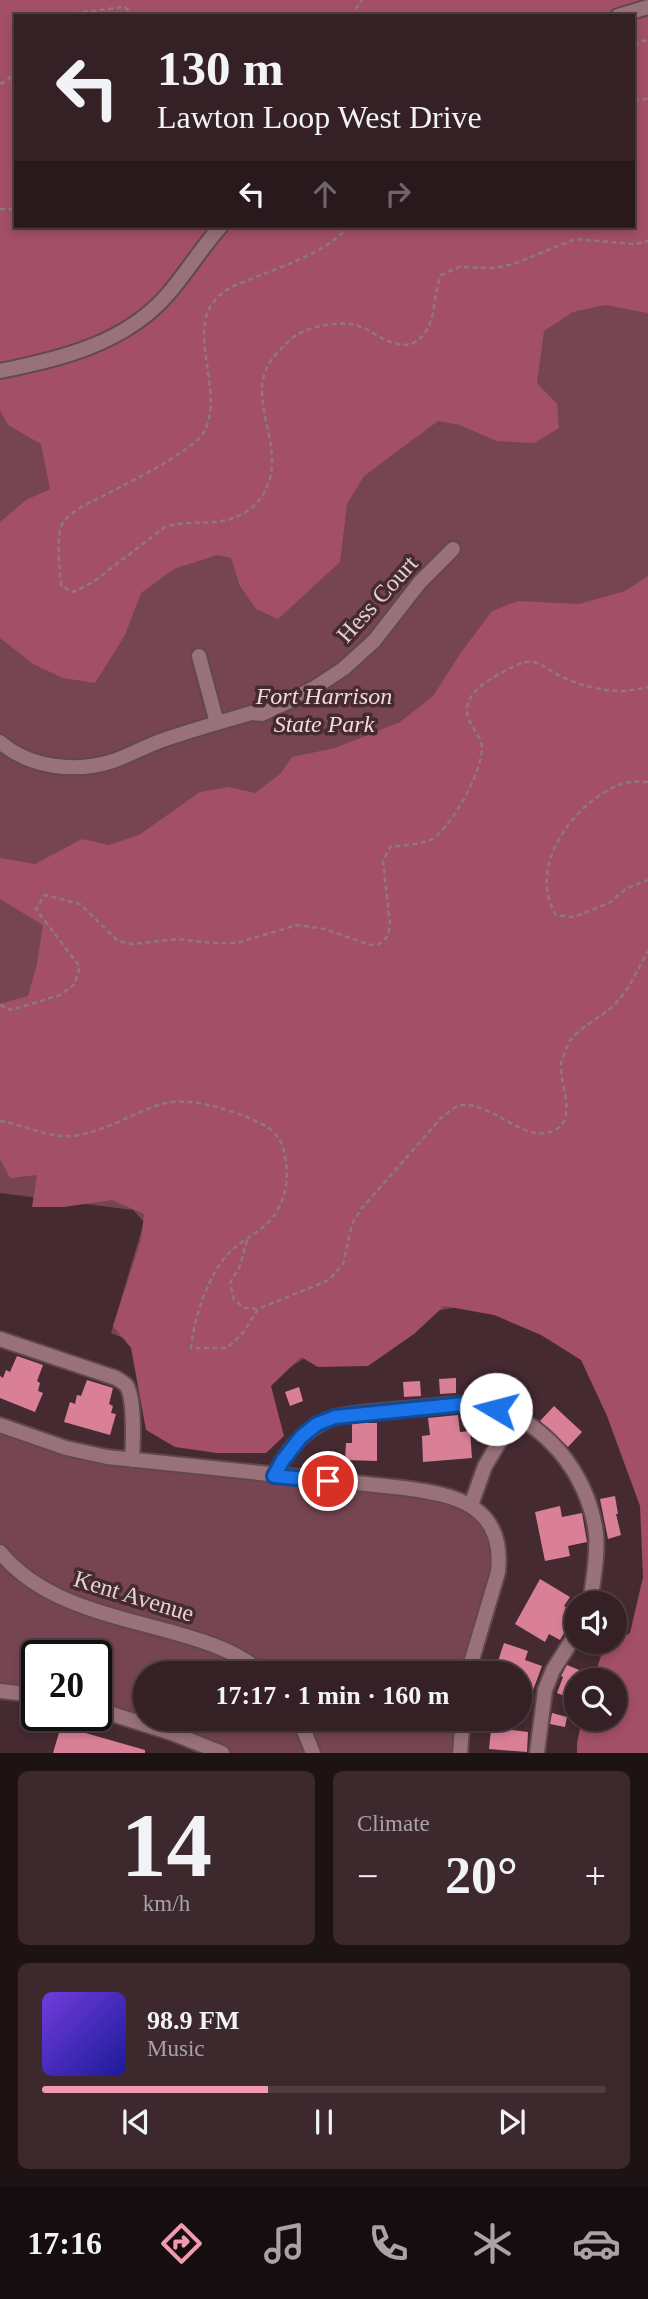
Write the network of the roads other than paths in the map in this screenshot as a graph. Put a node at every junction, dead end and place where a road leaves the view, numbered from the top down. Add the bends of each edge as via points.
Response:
1 (648, 8) edge
2 (626, 14) edge
3 (219, 228) edge
4 (0, 371) edge
5 (453, 549) dead end
6 (199, 656) dead end
7 (217, 723) junction
8 (0, 742) edge
9 (0, 1339) edge
10 (514, 1417) junction
11 (0, 1425) edge
12 (132, 1460) junction
13 (274, 1476) junction
14 (471, 1505) junction
15 (0, 1552) edge
16 (592, 1591) edge
17 (564, 1653) edge
18 (247, 1661) edge
19 (472, 1661) edge
20 (0, 1691) edge
21 (21, 1693) edge
22 (112, 1714) edge
23 (304, 1731) edge
24 (462, 1731) edge
25 (222, 1753) edge
26 (313, 1753) edge
27 (460, 1753) edge
28 (537, 1753) edge

1 - 2 street
3 - 4 street via 167,295 127,329 85,349
5 - 7 street, Hess Court via 390,624 336,674 262,714
6 - 7 street
7 - 8 street, Hess Court via 109,762 80,767 32,760
9 - 12 street via 125,1384 130,1393
10 - 13 street via 464,1404 335,1417 301,1437
10 - 14 street via 485,1466
10 - 16 street via 561,1452 589,1502 597,1553
11 - 12 street via 66,1448
12 - 13 street
13 - 14 street via 419,1490
14 - 19 street via 493,1528 500,1558
15 - 18 street, Kent Avenue via 20,1572 60,1597 212,1643
17 - 28 street via 545,1690
20 - 21 street
22 - 25 street
23 - 26 street
24 - 27 street

